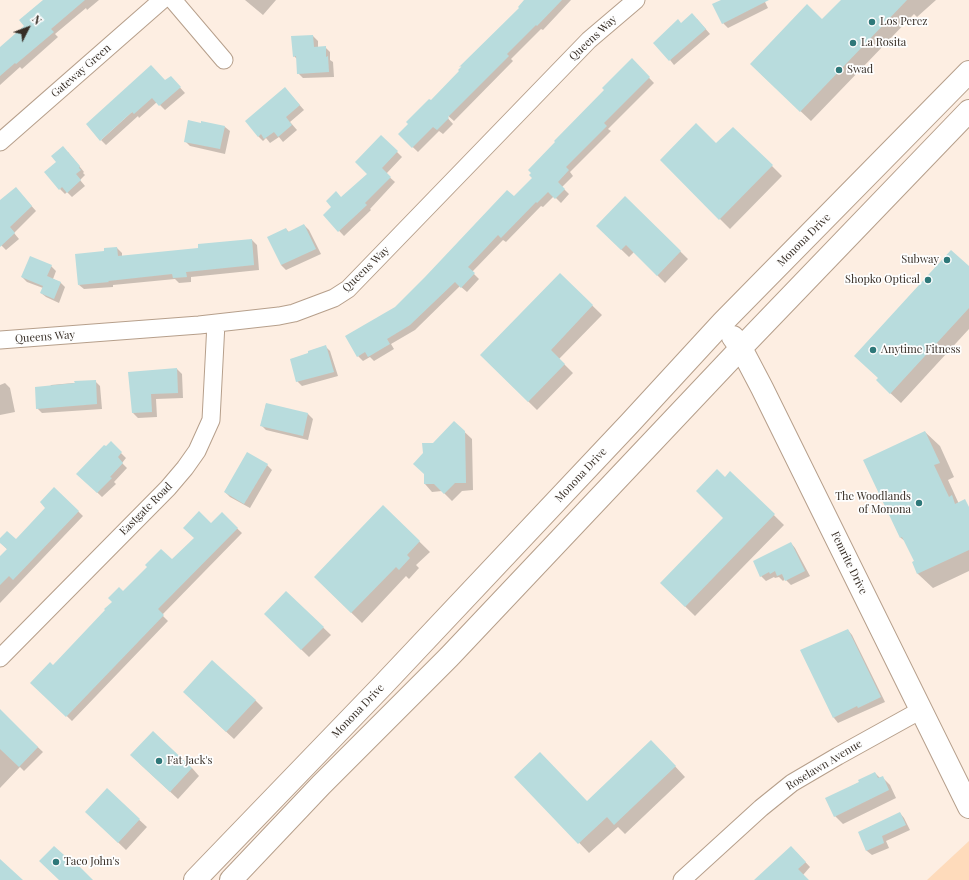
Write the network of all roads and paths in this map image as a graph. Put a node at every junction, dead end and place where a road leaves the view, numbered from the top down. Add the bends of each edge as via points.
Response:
1 (162, 0) edge
2 (173, 0) edge
3 (636, 0) edge
4 (224, 60) dead end
5 (969, 72) edge
6 (969, 110) edge
7 (0, 142) edge
8 (723, 322) junction
9 (216, 323) junction
10 (0, 340) edge
11 (741, 348) junction
12 (0, 658) edge
13 (921, 710) junction
14 (969, 808) edge
15 (195, 880) edge
16 (232, 880) edge
17 (682, 880) edge

1 - 7 street, Gateway Green
2 - 4 street
3 - 9 street, Queens Way via 589,40 348,289 334,298 294,313
5 - 8 street, Monona Drive
6 - 11 street
8 - 11 street, Femrite Drive
8 - 15 street, Monona Drive via 352,718
9 - 10 street, Queens Way
9 - 12 street, Eastgate Road via 211,420 197,451 168,488
11 - 13 street, Femrite Drive
11 - 16 street via 453,652 321,785
13 - 14 street, Femrite Drive
13 - 17 street, Roselawn Avenue via 792,783

